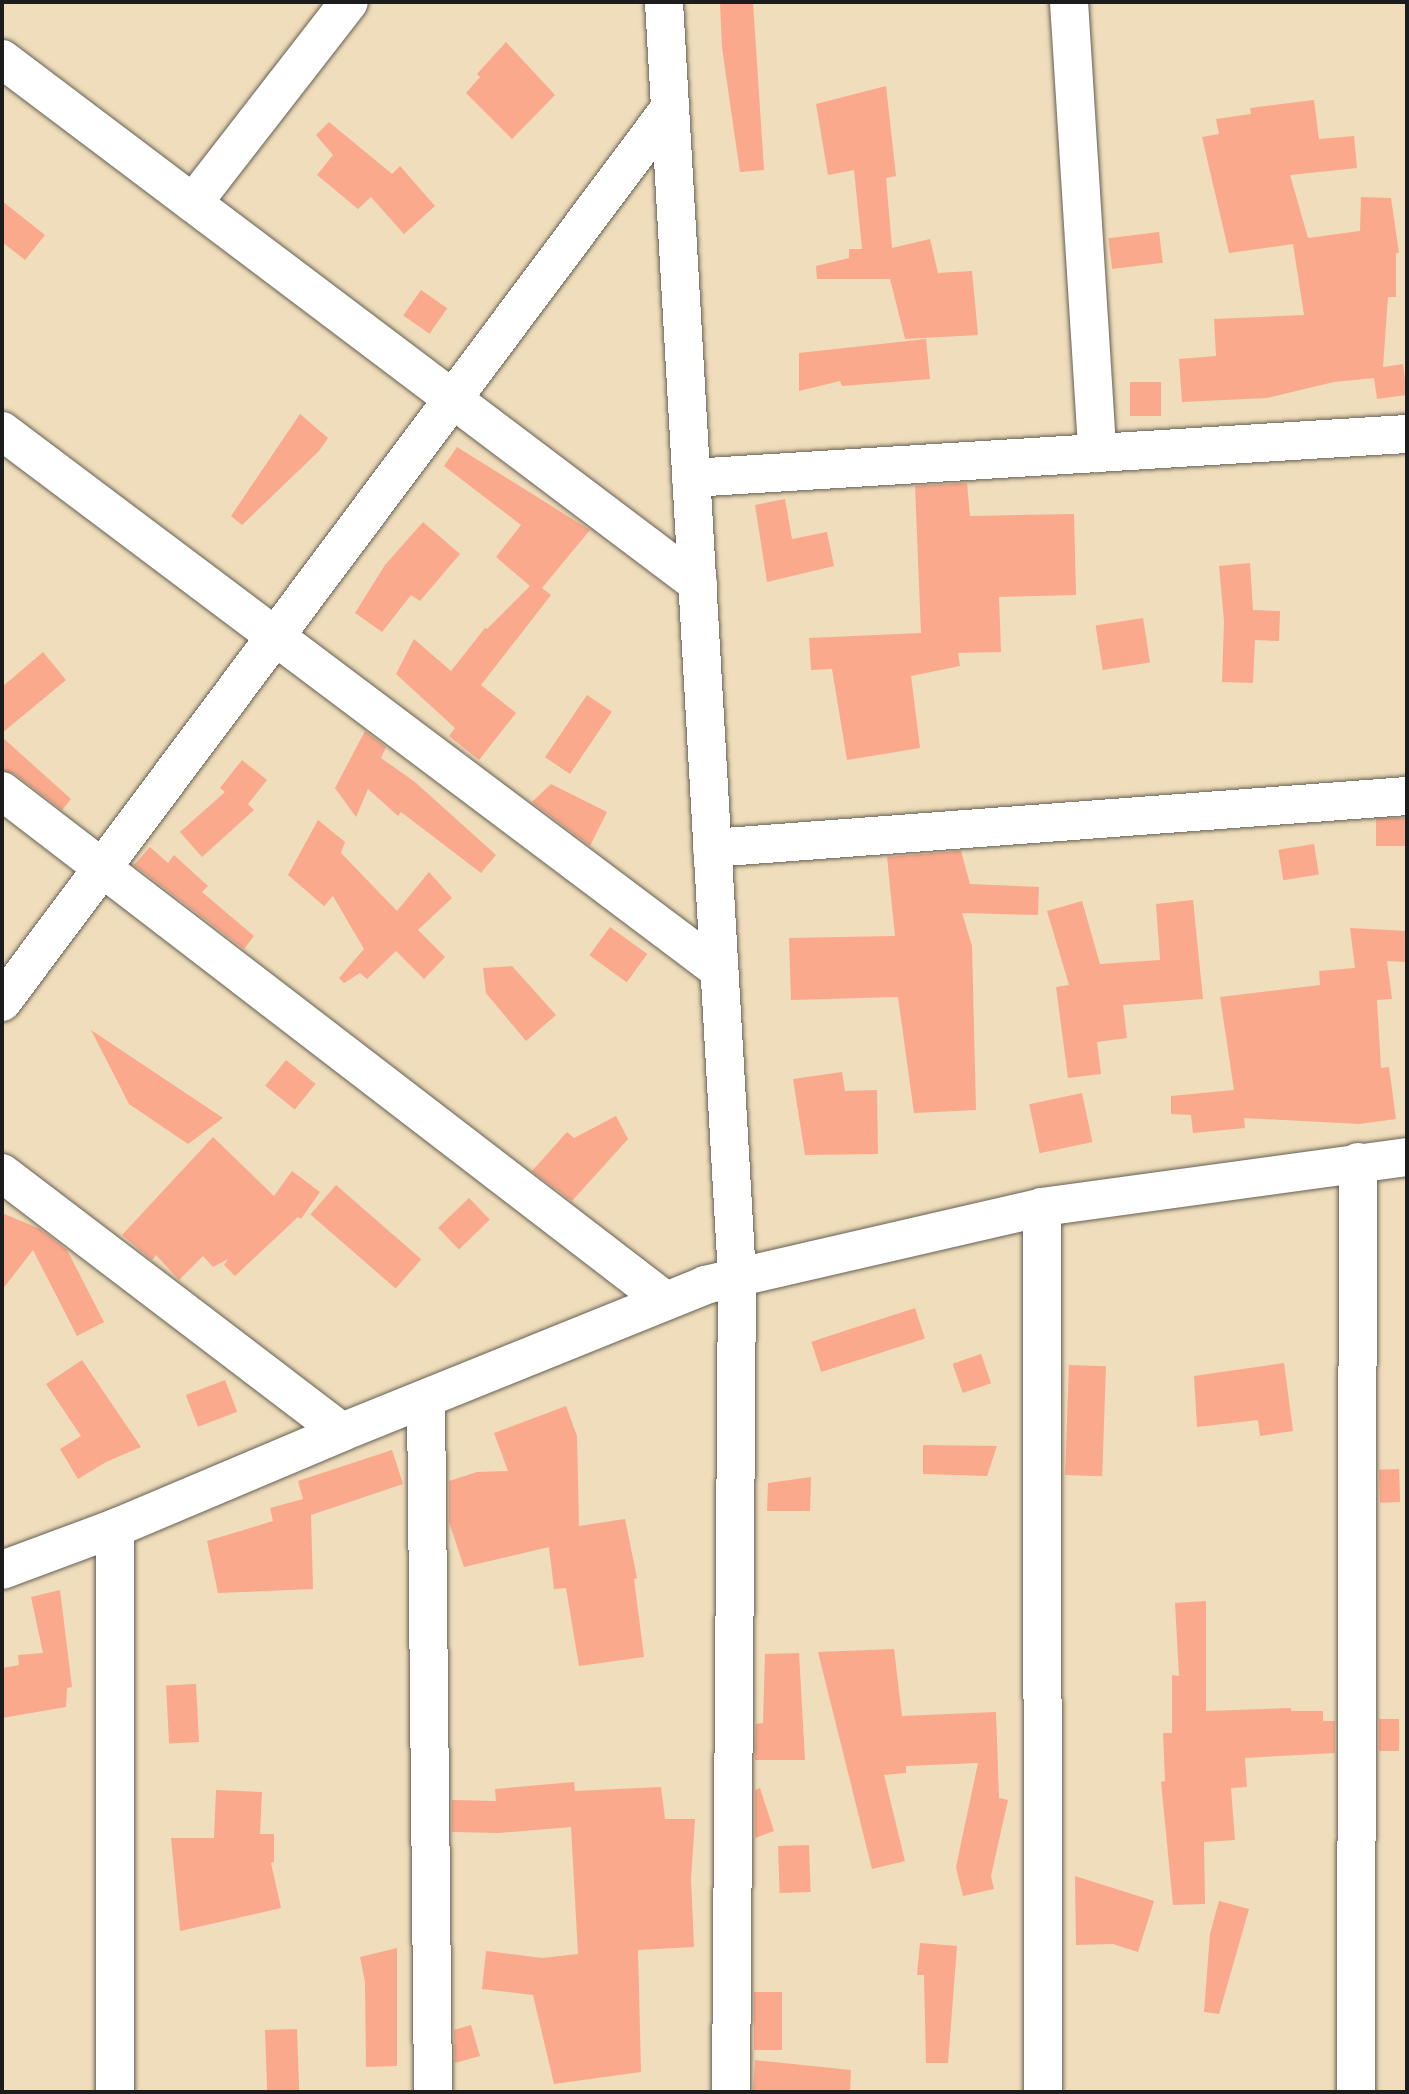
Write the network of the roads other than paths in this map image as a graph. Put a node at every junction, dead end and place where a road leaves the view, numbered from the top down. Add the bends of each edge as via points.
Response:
1 (349, 2) edge
2 (664, 2) edge
3 (1069, 2) edge
4 (2, 59) edge
5 (670, 107) junction
6 (193, 203) junction
7 (454, 399) junction
8 (2, 431) edge
9 (1407, 434) edge
10 (1097, 453) junction
11 (691, 478) junction
12 (698, 584) junction
13 (274, 637) junction
14 (2, 792) edge
15 (1407, 796) edge
16 (712, 848) junction
17 (102, 868) junction
18 (719, 971) junction
19 (2, 1002) edge
20 (1407, 1157) edge
21 (1357, 1162) junction
22 (2, 1173) edge
23 (1042, 1208) junction
24 (737, 1277) junction
25 (666, 1301) junction
26 (426, 1400) junction
27 (342, 1432) junction
28 (115, 1528) junction
29 (6, 1562) edge
30 (116, 2092) edge
31 (433, 2092) edge
32 (731, 2092) edge
33 (1043, 2092) edge
34 (1356, 2092) edge

1 - 6 street
2 - 5 street
3 - 10 street
4 - 6 street
5 - 7 street
5 - 11 street
6 - 7 street
7 - 12 street
7 - 13 street
8 - 13 street
9 - 10 street
10 - 11 street
11 - 12 street
12 - 16 street
13 - 17 street
13 - 18 street
14 - 17 street
15 - 16 street
16 - 18 street
17 - 19 street
17 - 25 street
18 - 24 street
20 - 21 street
21 - 23 street
21 - 34 street
22 - 27 street
23 - 24 street
23 - 33 street
24 - 25 street
24 - 32 street
25 - 26 street
26 - 27 street
26 - 31 street
27 - 28 street
28 - 29 street
28 - 30 street

